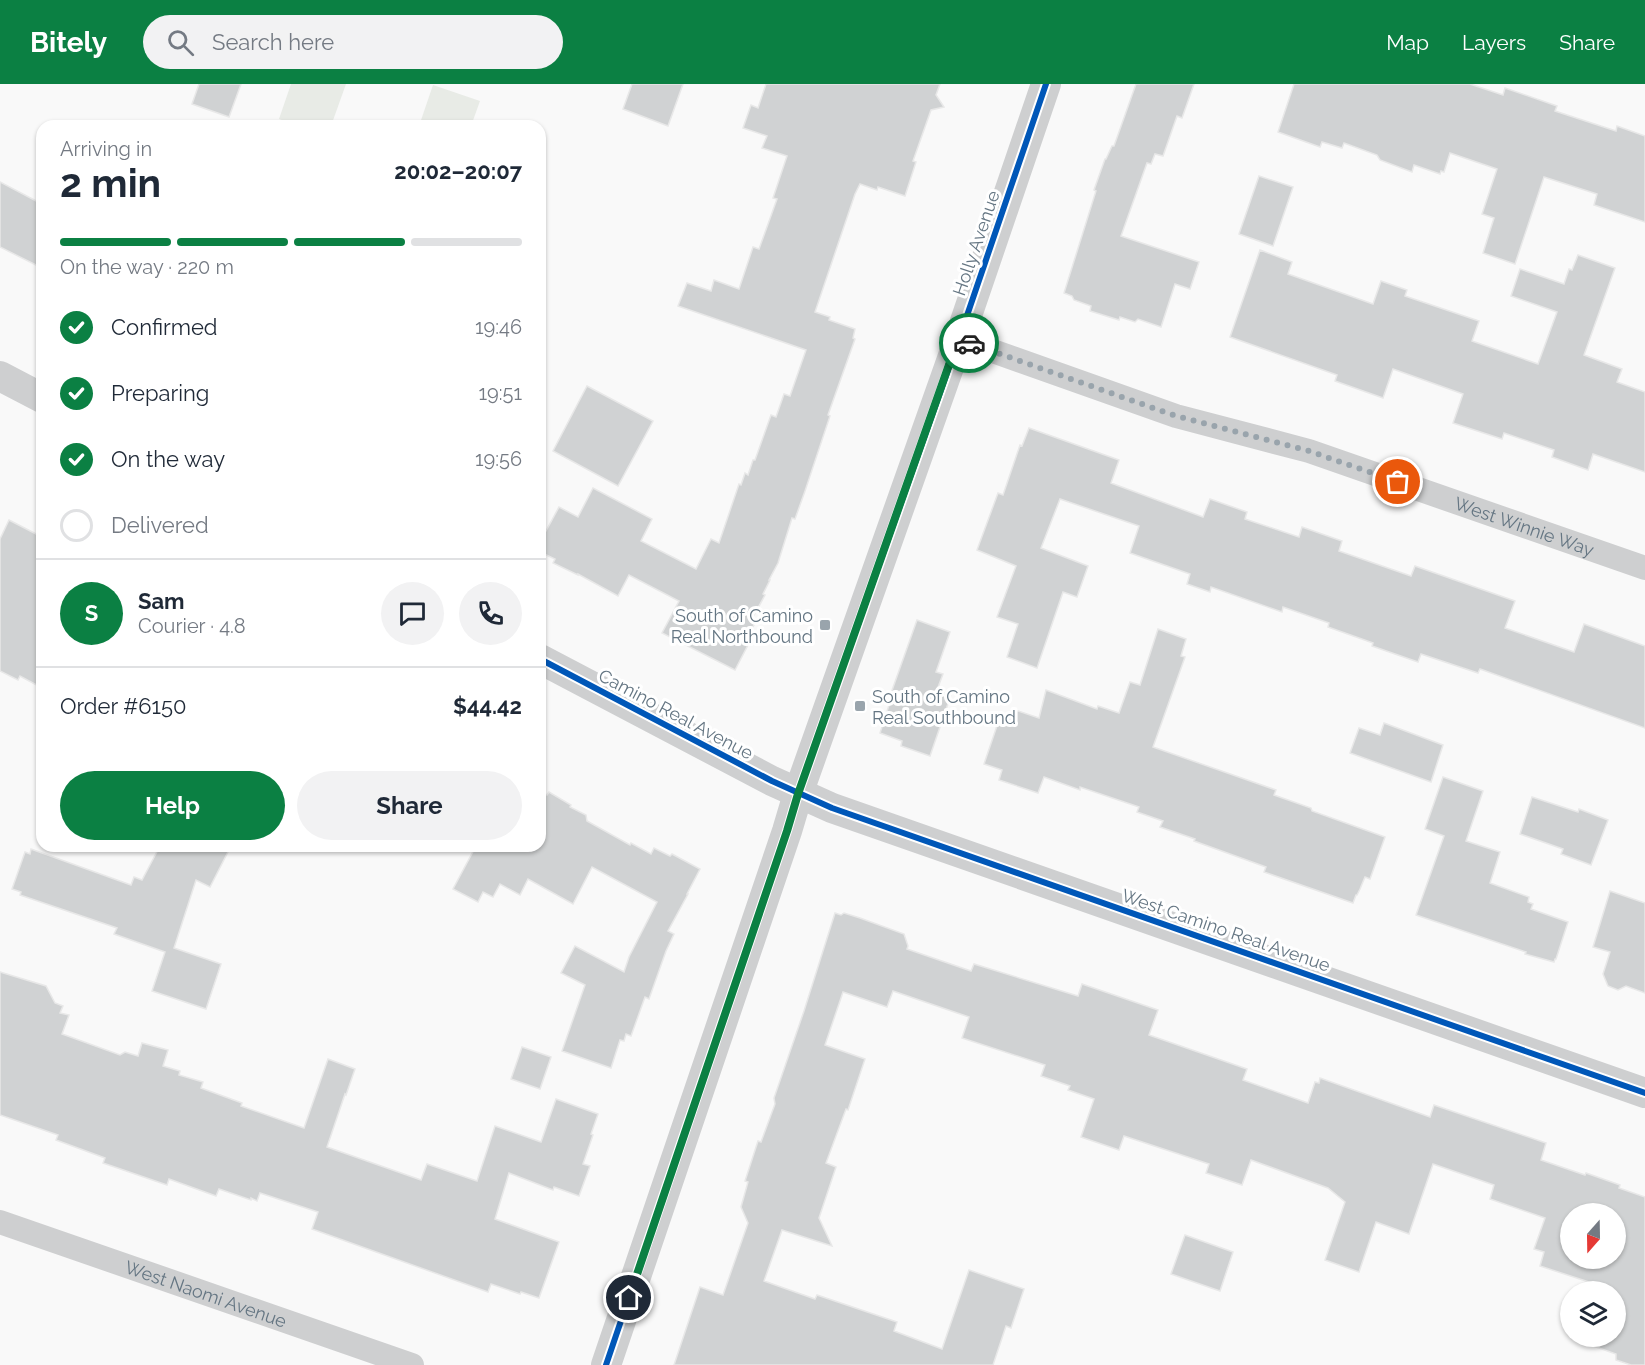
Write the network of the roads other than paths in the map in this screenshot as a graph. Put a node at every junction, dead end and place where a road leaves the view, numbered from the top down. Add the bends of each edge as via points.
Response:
1 (1046, 84) edge
2 (958, 339) junction
3 (0, 376) edge
4 (36, 395) edge
5 (1645, 568) edge
6 (546, 662) edge
7 (798, 794) junction
8 (1645, 1093) edge
9 (0, 1222) edge
10 (412, 1365) edge
11 (606, 1365) edge

1 - 2 street, Holly Avenue
2 - 5 street, West Winnie Way via 1176,416 1309,451
2 - 7 street, Holly Avenue
3 - 4 street
6 - 7 street, Camino Real Avenue
7 - 8 street, West Camino Real Avenue
7 - 11 street, Holly Avenue
9 - 10 street, West Naomi Avenue

